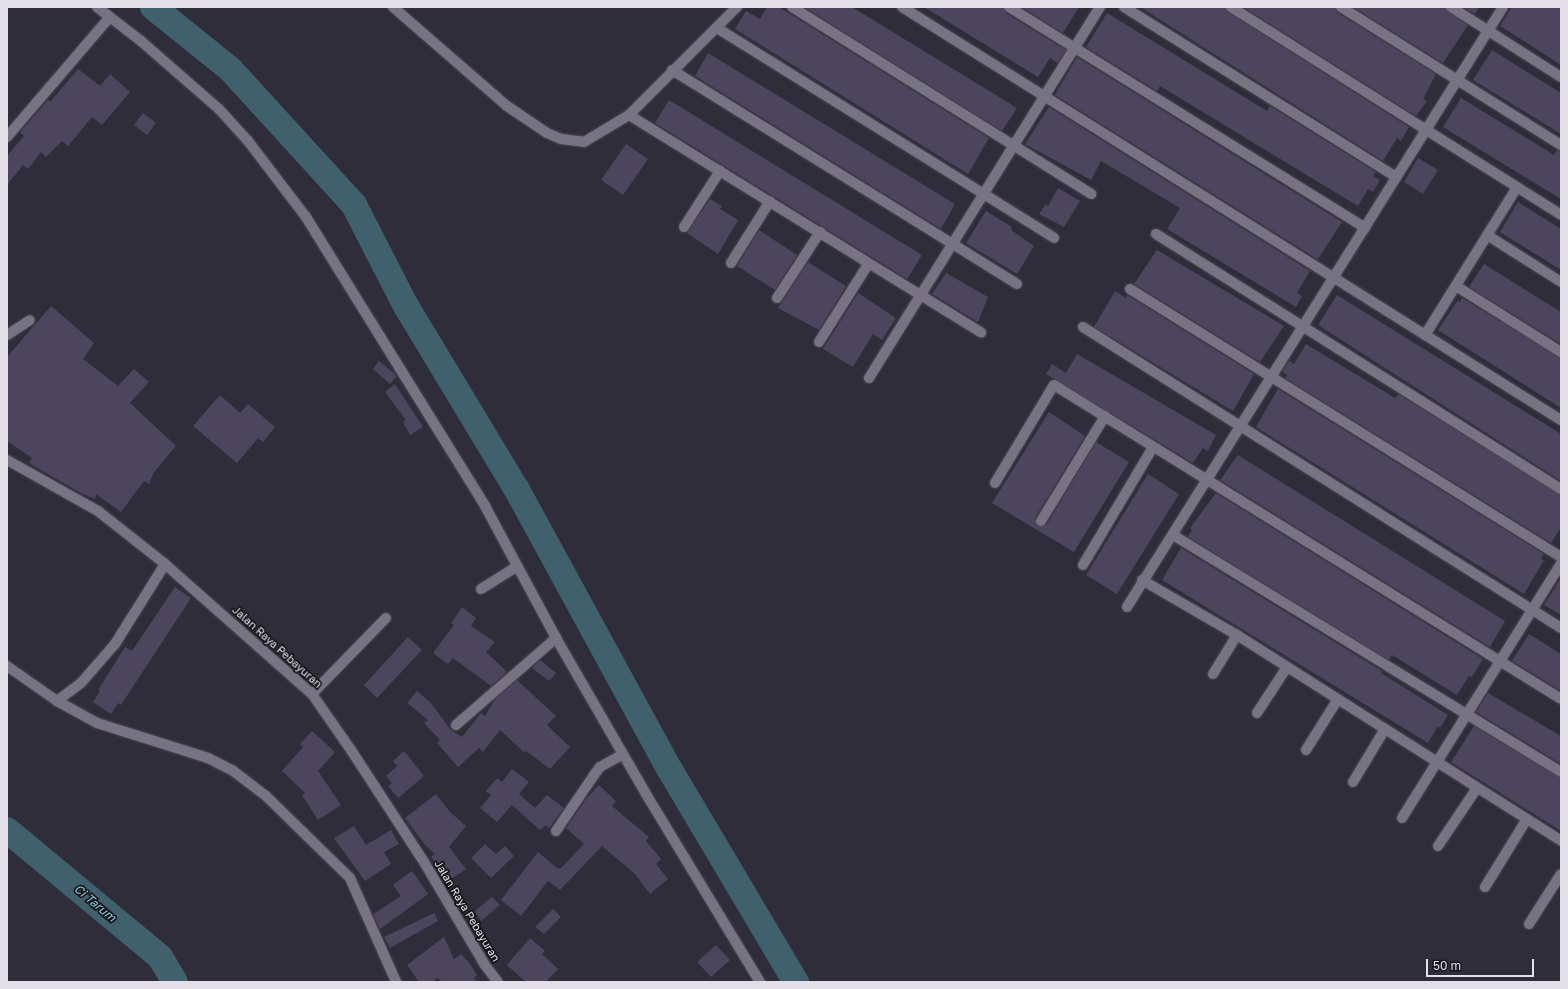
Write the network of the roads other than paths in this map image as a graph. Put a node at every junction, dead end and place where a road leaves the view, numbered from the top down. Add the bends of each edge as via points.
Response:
1 (97, 7) edge
2 (393, 7) edge
3 (737, 7) edge
4 (792, 7) edge
5 (902, 7) edge
6 (1009, 7) edge
7 (1100, 7) edge
8 (1124, 7) edge
9 (1231, 7) edge
10 (1341, 7) edge
11 (1451, 7) edge
12 (1503, 7) edge
13 (110, 17) junction
14 (717, 28) junction
15 (1488, 31) junction
16 (1075, 48) junction
17 (672, 70) junction
18 (1561, 77) edge
19 (1458, 80) junction
20 (1044, 96) junction
21 (629, 114) junction
22 (1426, 130) junction
23 (7, 137) edge
24 (1561, 145) edge
25 (1013, 146) junction
26 (720, 171) junction
27 (1396, 177) junction
28 (1517, 187) junction
29 (984, 194) junction
30 (1090, 194) dead end
31 (770, 201) junction
32 (1561, 215) edge
33 (684, 227) dead end
34 (1365, 228) junction
35 (820, 232) junction
36 (1156, 234) dead end
37 (1488, 235) junction
38 (1054, 238) dead end
39 (952, 244) junction
40 (731, 263) dead end
41 (869, 263) junction
42 (1334, 277) junction
43 (1561, 282) edge
44 (1017, 284) dead end
45 (1456, 286) junction
46 (1130, 289) dead end
47 (920, 295) junction
48 (777, 298) dead end
49 (30, 320) dead end
50 (1303, 326) junction
51 (1083, 328) dead end
52 (981, 332) dead end
53 (7, 334) edge
54 (1426, 335) junction
55 (819, 342) dead end
56 (1561, 352) edge
57 (1271, 377) junction
58 (869, 378) dead end
59 (1105, 416) junction
60 (1561, 420) edge
61 (1240, 426) junction
62 (1153, 448) junction
63 (7, 460) edge
64 (1205, 480) junction
65 (995, 483) dead end
66 (1561, 489) edge
67 (1042, 522) dead end
68 (1173, 534) junction
69 (1561, 557) edge
70 (165, 564) junction
71 (1561, 564) edge
72 (1083, 565) dead end
73 (516, 567) junction
74 (1142, 580) junction
75 (482, 589) dead end
76 (1127, 606) dead end
77 (1532, 610) junction
78 (386, 618) dead end
79 (1561, 628) edge
80 (1237, 635) junction
81 (556, 638) junction
82 (1500, 661) junction
83 (7, 666) edge
84 (1287, 667) junction
85 (1213, 674) dead end
86 (312, 694) junction
87 (1338, 699) junction
88 (1561, 699) edge
89 (58, 701) junction
90 (1257, 713) dead end
91 (1468, 713) junction
92 (456, 725) dead end
93 (1385, 729) junction
94 (1306, 750) dead end
95 (623, 754) junction
96 (1437, 762) junction
97 (1561, 772) edge
98 (1352, 782) dead end
99 (1478, 788) junction
100 (1402, 818) dead end
101 (1527, 819) junction
102 (556, 831) dead end
103 (1561, 841) edge
104 (1438, 846) dead end
105 (1561, 874) edge
106 (1485, 887) dead end
107 (1529, 924) dead end
108 (396, 982) edge
109 (498, 982) edge
110 (760, 982) edge

1 - 13 street
2 - 21 street via 507,106 560,139 584,142
3 - 14 street
4 - 25 street
5 - 20 street
6 - 16 street
7 - 16 street
8 - 27 street
9 - 22 street
10 - 19 street
11 - 15 street
12 - 15 street
13 - 23 street
13 - 73 street via 187,79 219,109 280,181 306,217 402,370 485,506
14 - 17 street
14 - 29 street
15 - 18 street
15 - 19 street
16 - 20 street
16 - 34 street
17 - 21 street
17 - 39 street
19 - 22 street
19 - 24 street
20 - 25 street
20 - 42 street
21 - 26 street
22 - 27 street
22 - 28 street
25 - 29 street
25 - 30 street
26 - 31 street
26 - 33 street
27 - 34 street
28 - 32 street
28 - 37 street
29 - 38 street
29 - 39 street
31 - 35 street
31 - 40 street
34 - 42 street
35 - 41 street
35 - 48 street
36 - 50 street
37 - 43 street
37 - 45 street
39 - 44 street
39 - 47 street
41 - 47 street
41 - 55 street
42 - 50 street
42 - 54 street
45 - 54 street
45 - 56 street
46 - 57 street
47 - 52 street
47 - 58 street
49 - 53 street
50 - 57 street
50 - 66 street
51 - 61 street
54 - 60 street
57 - 61 street
57 - 69 street
59 - 62 street
59 - 65 street via 1054,385
59 - 67 street
61 - 64 street
61 - 77 street
62 - 64 street
62 - 72 street
63 - 70 street, Jalan Raya Pebayuran via 98,511
64 - 68 street
64 - 82 street
68 - 74 street
68 - 91 street
70 - 86 street, Jalan Raya Pebayuran
70 - 89 street via 111,649 81,683
71 - 77 street
73 - 75 street
73 - 81 street
74 - 76 street
74 - 80 street
77 - 79 street
77 - 82 street
78 - 86 street
80 - 84 street
80 - 85 street
81 - 92 street
81 - 95 street
82 - 88 street
82 - 91 street
83 - 89 street
84 - 87 street
84 - 90 street
86 - 109 street, Jalan Raya Pebayuran via 352,750 424,862 484,965
87 - 93 street
87 - 94 street
89 - 108 street via 98,723 208,758 232,770 266,796 350,878
91 - 96 street
91 - 97 street
93 - 96 street
93 - 98 street
95 - 102 street via 600,767
95 - 110 street
96 - 99 street
96 - 100 street
99 - 101 street
99 - 104 street
101 - 103 street
101 - 106 street
105 - 107 street

